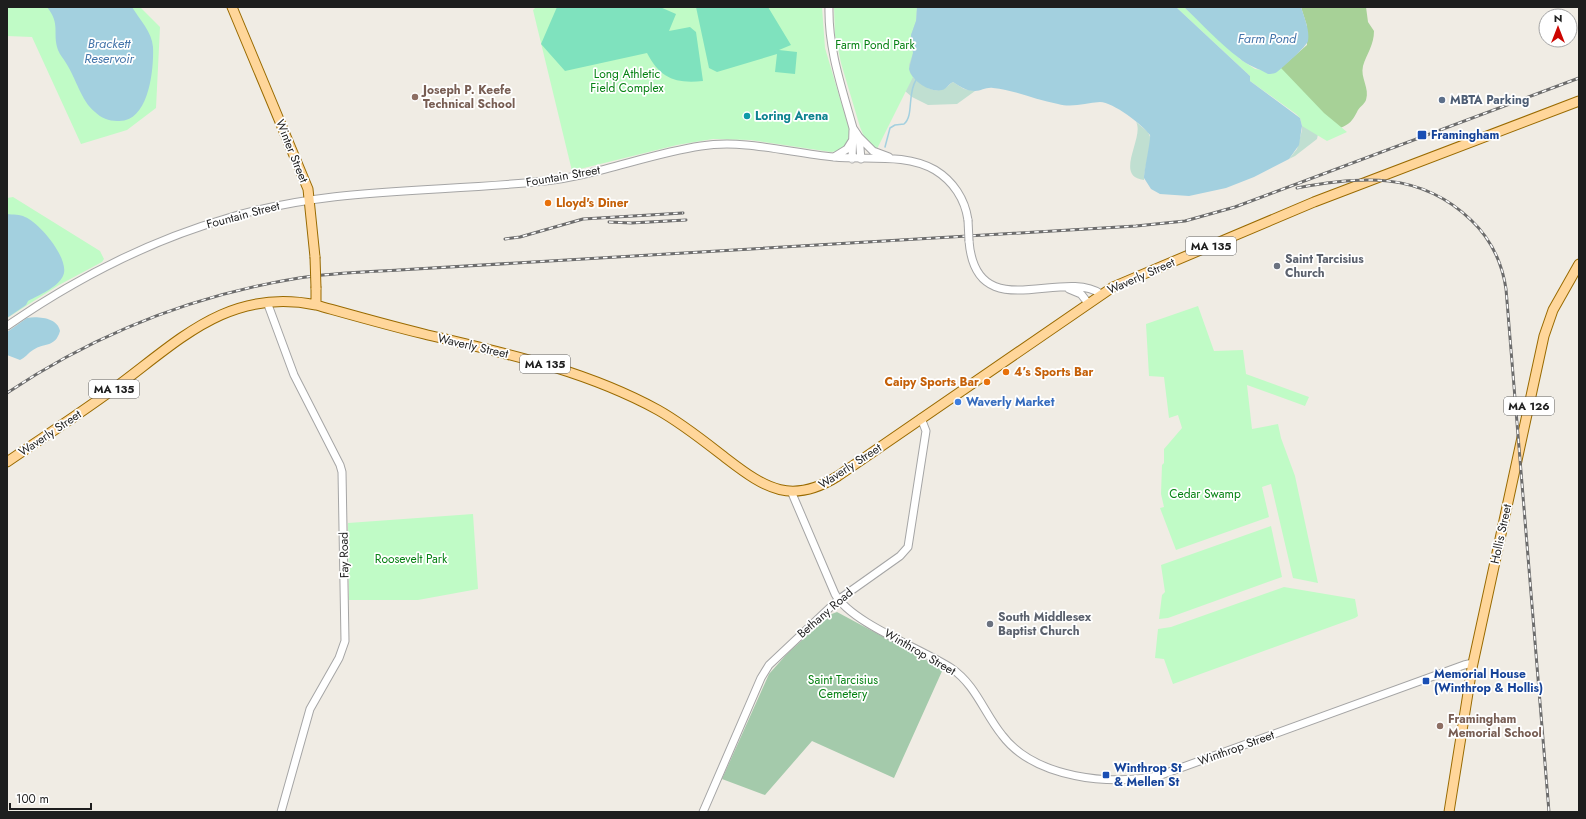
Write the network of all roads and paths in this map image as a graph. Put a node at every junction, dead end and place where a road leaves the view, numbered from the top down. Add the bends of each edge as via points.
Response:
1 (232, 7) edge
2 (829, 7) edge
3 (1579, 101) edge
4 (856, 136) junction
5 (833, 157) junction
6 (852, 158) junction
7 (861, 159) junction
8 (901, 160) junction
9 (309, 199) junction
10 (1579, 264) edge
11 (1065, 288) junction
12 (1101, 294) junction
13 (267, 302) junction
14 (1088, 303) junction
15 (316, 305) junction
16 (7, 326) edge
17 (921, 418) junction
18 (7, 462) edge
19 (791, 491) junction
20 (838, 600) junction
21 (1473, 663) junction
22 (281, 812) edge
23 (703, 812) edge
24 (1449, 812) edge

1 - 9 main road, Winter Street via 308,189
2 - 4 street via 832,52
3 - 12 main road, Waverly Street / MA 135 via 1308,204
4 - 5 street via 847,149
4 - 6 street
4 - 7 street
4 - 8 street via 873,151
5 - 6 street, Fountain Street
5 - 9 street, Fountain Street via 744,145 710,145 678,150 553,180 368,192
6 - 7 street, Fountain Street
7 - 8 street, Fountain Street
8 - 11 street, Fountain Street, bridge via 923,165 946,178 962,198 975,268 986,280 998,287 1022,291
9 - 15 main road, Winter Street, bridge
9 - 16 street, Fountain Street via 230,217 150,245 78,281
10 - 21 main road, Hollis Street / MA 126 via 1547,324
11 - 12 street, Fountain Street via 1086,288
11 - 14 street via 1077,291
12 - 14 main road, Waverly Street / MA 135
13 - 15 main road, Waverly Street / MA 135 via 288,301
13 - 18 main road, Waverly Street / MA 135 via 232,309 199,325 105,395
13 - 22 street, Fay Road via 294,376 342,472 345,641 339,658 310,709
14 - 17 main road, Waverly Street / MA 135
15 - 19 main road, Waverly Street / MA 135 via 535,361 610,388 641,401 673,419 757,481 772,488
17 - 19 main road, Waverly Street / MA 135 via 826,483 807,490
17 - 20 street, Bethany Road via 926,431 908,547 900,556
19 - 20 street, Winthrop Street
20 - 21 street, Winthrop Street via 864,620 961,675 1001,735 1022,755 1053,770 1097,779 1134,779 1161,775
20 - 23 street, Bethany Road via 779,654 764,672
21 - 24 main road, Hollis Street / MA 126

